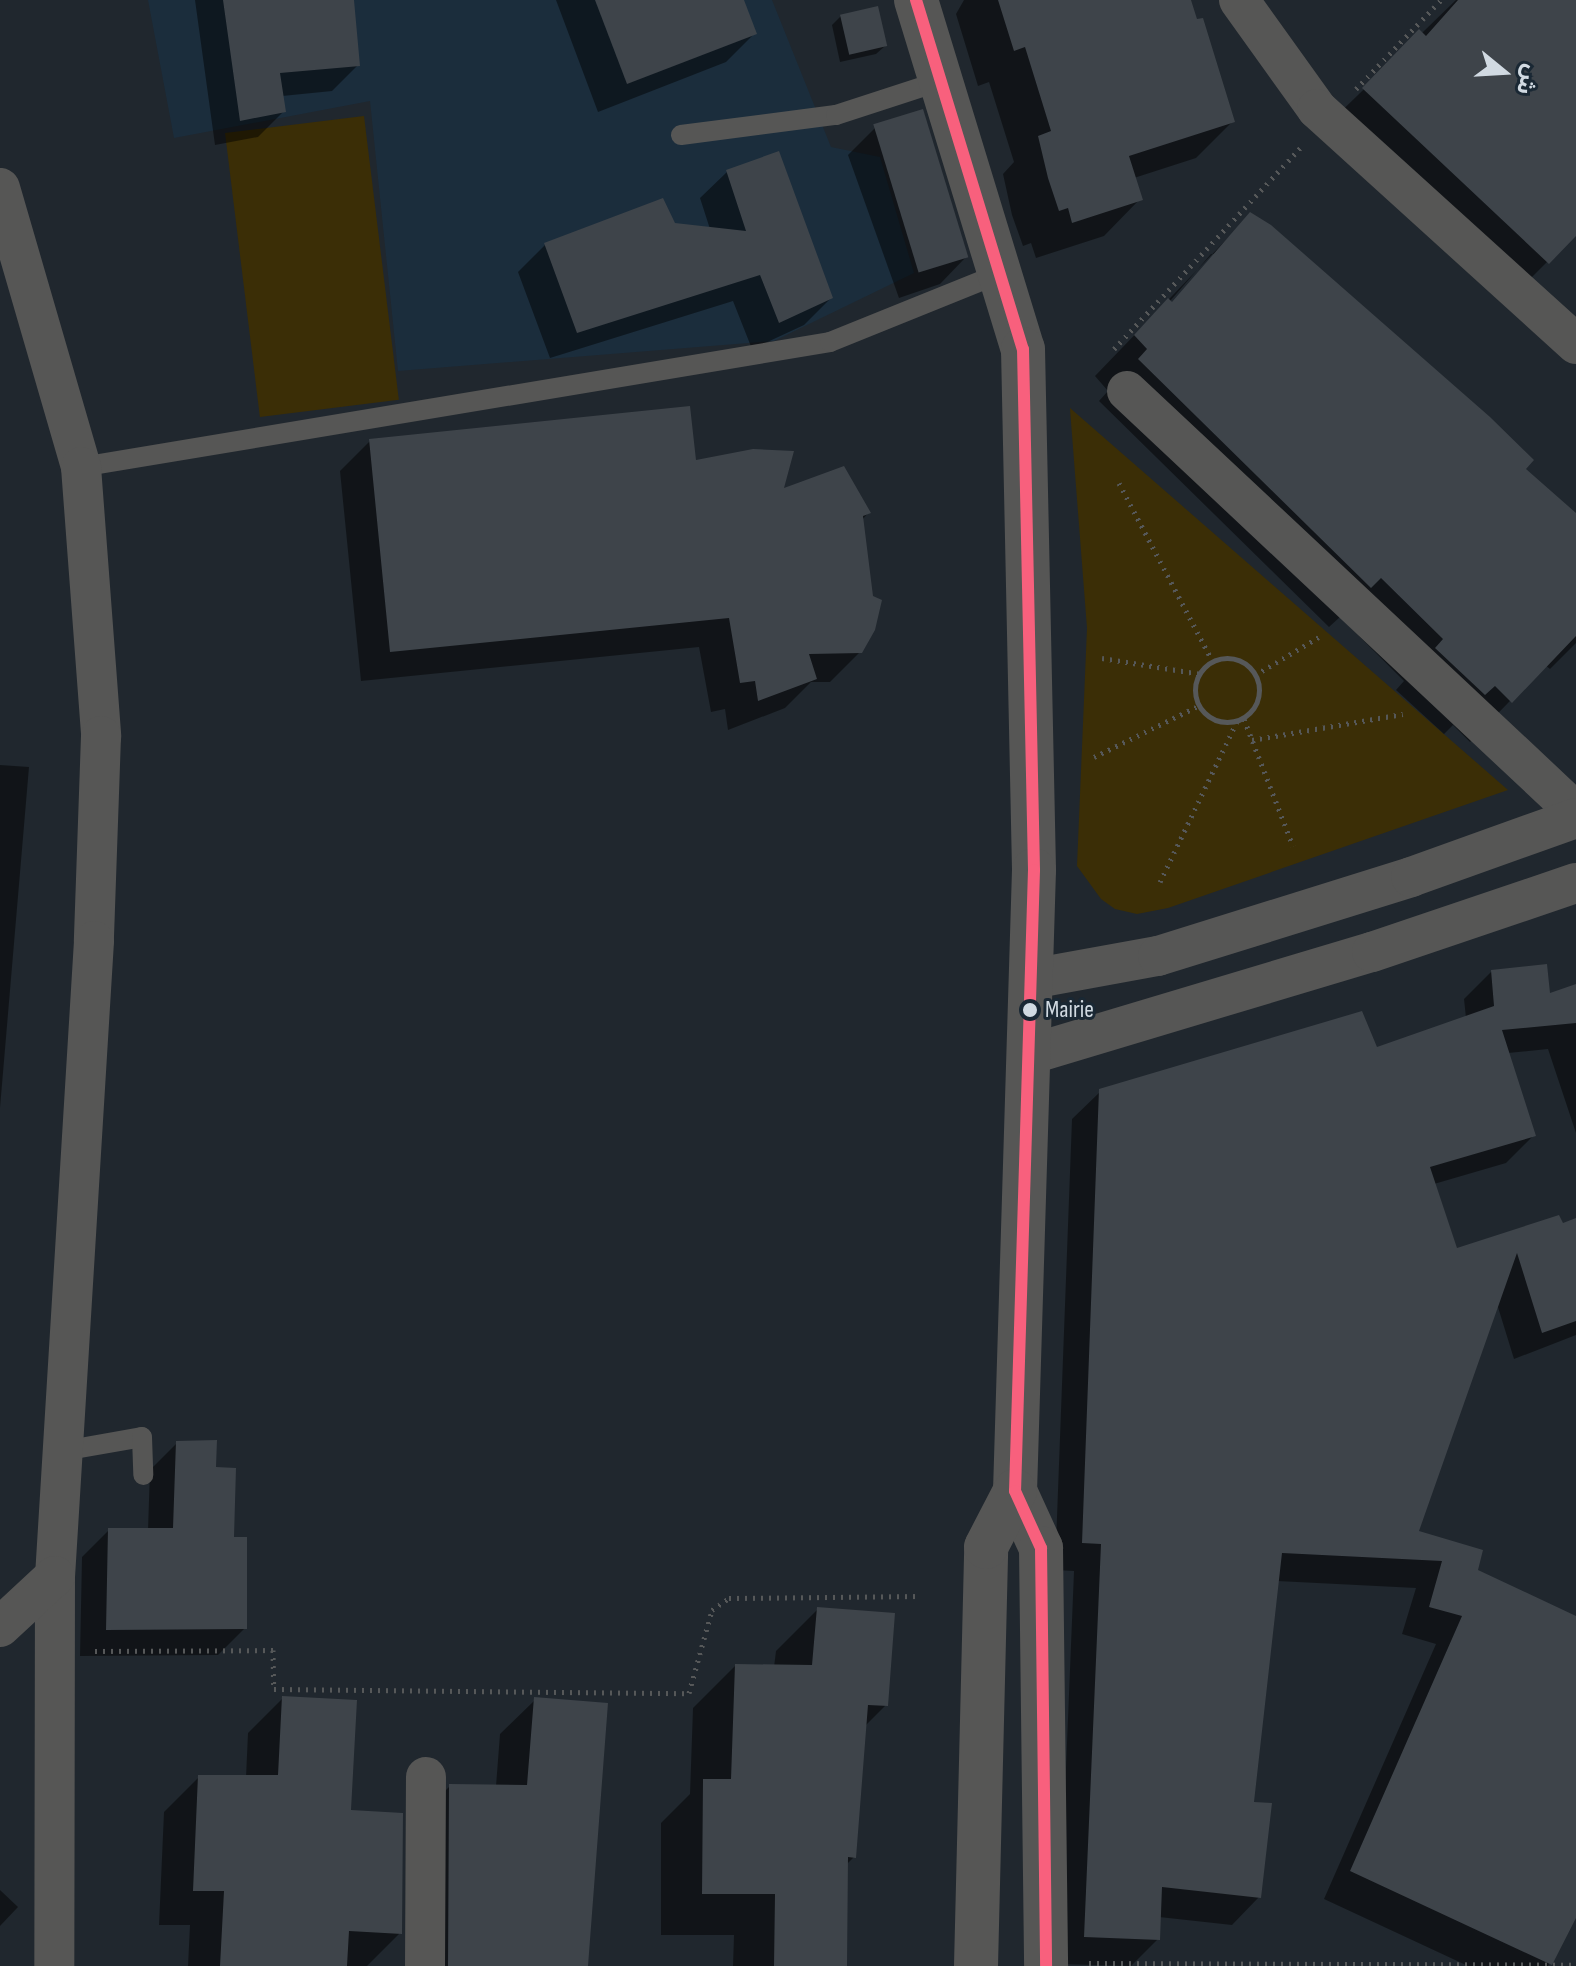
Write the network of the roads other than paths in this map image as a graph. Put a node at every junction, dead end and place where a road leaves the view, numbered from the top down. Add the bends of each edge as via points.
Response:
1 (916, 0) edge
2 (1239, 0) edge
3 (940, 81) junction
4 (681, 135) dead end
5 (0, 188) edge
6 (998, 274) junction
7 (1576, 344) edge
8 (1127, 391) dead end
9 (81, 467) junction
10 (1576, 812) edge
11 (1576, 818) edge
12 (1576, 883) edge
13 (1031, 979) junction
14 (1028, 1055) junction
15 (63, 1451) junction
16 (143, 1475) dead end
17 (1015, 1491) junction
18 (55, 1576) junction
19 (0, 1627) edge
20 (426, 1777) dead end
21 (1046, 1964) edge
22 (54, 1966) edge
23 (425, 1966) edge
24 (976, 1966) edge

1 - 3 street
2 - 7 street via 1328,119
3 - 4 lane via 836,115
3 - 6 street
5 - 9 street
6 - 9 lane via 830,342 669,373
6 - 13 street via 1023,349 1034,870
8 - 10 street
9 - 15 street via 101,736
11 - 13 street via 1411,877 1158,956
12 - 14 street via 1372,952
13 - 14 street
14 - 17 street
15 - 16 lane via 142,1437
15 - 18 street
17 - 21 street via 1041,1548
17 - 24 street via 986,1547
18 - 19 street
18 - 22 street
20 - 23 street

